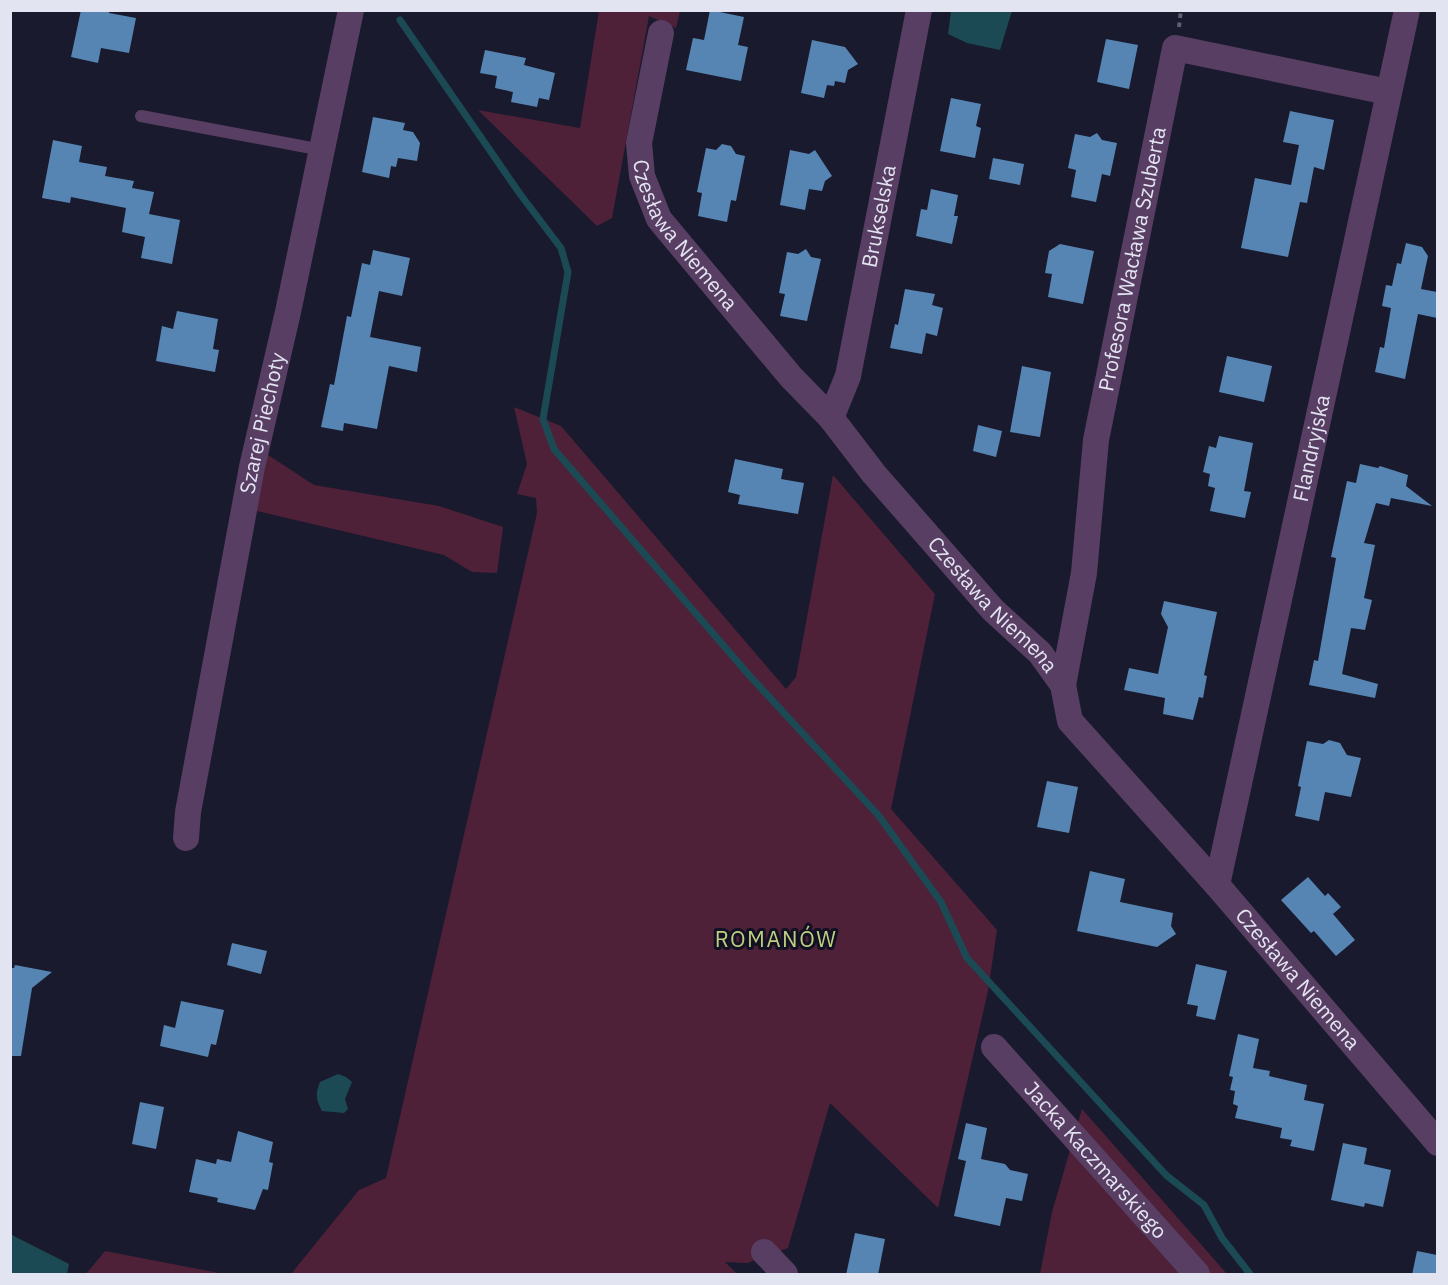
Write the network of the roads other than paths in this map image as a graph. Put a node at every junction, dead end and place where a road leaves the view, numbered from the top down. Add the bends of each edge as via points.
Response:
1 (351, 10) edge
2 (920, 10) edge
3 (1407, 10) edge
4 (661, 33) dead end
5 (1388, 92) junction
6 (141, 116) dead end
7 (322, 150) junction
8 (831, 418) junction
9 (1063, 685) junction
10 (186, 838) dead end
11 (1217, 885) junction
12 (994, 1047) dead end
13 (1437, 1143) edge
14 (764, 1252) dead end
15 (784, 1275) edge
16 (1197, 1275) edge

1 - 7 street, Szarej Piechoty
2 - 8 street, Brukselska via 850,366
3 - 5 street, Flandryjska
4 - 8 street, Czesława Niemena via 639,143 642,176 659,219 791,377
5 - 9 street, Profesora Wacława Szuberta via 1175,48 1096,440 1084,573
5 - 11 street, Flandryjska
6 - 7 lane
7 - 10 street, Szarej Piechoty via 252,467
8 - 9 street, Czesława Niemena via 874,474 993,610 1040,653
9 - 11 street, Czesława Niemena via 1070,721
11 - 13 street, Czesława Niemena
12 - 16 street, Jacka Kaczmarskiego
14 - 15 street

